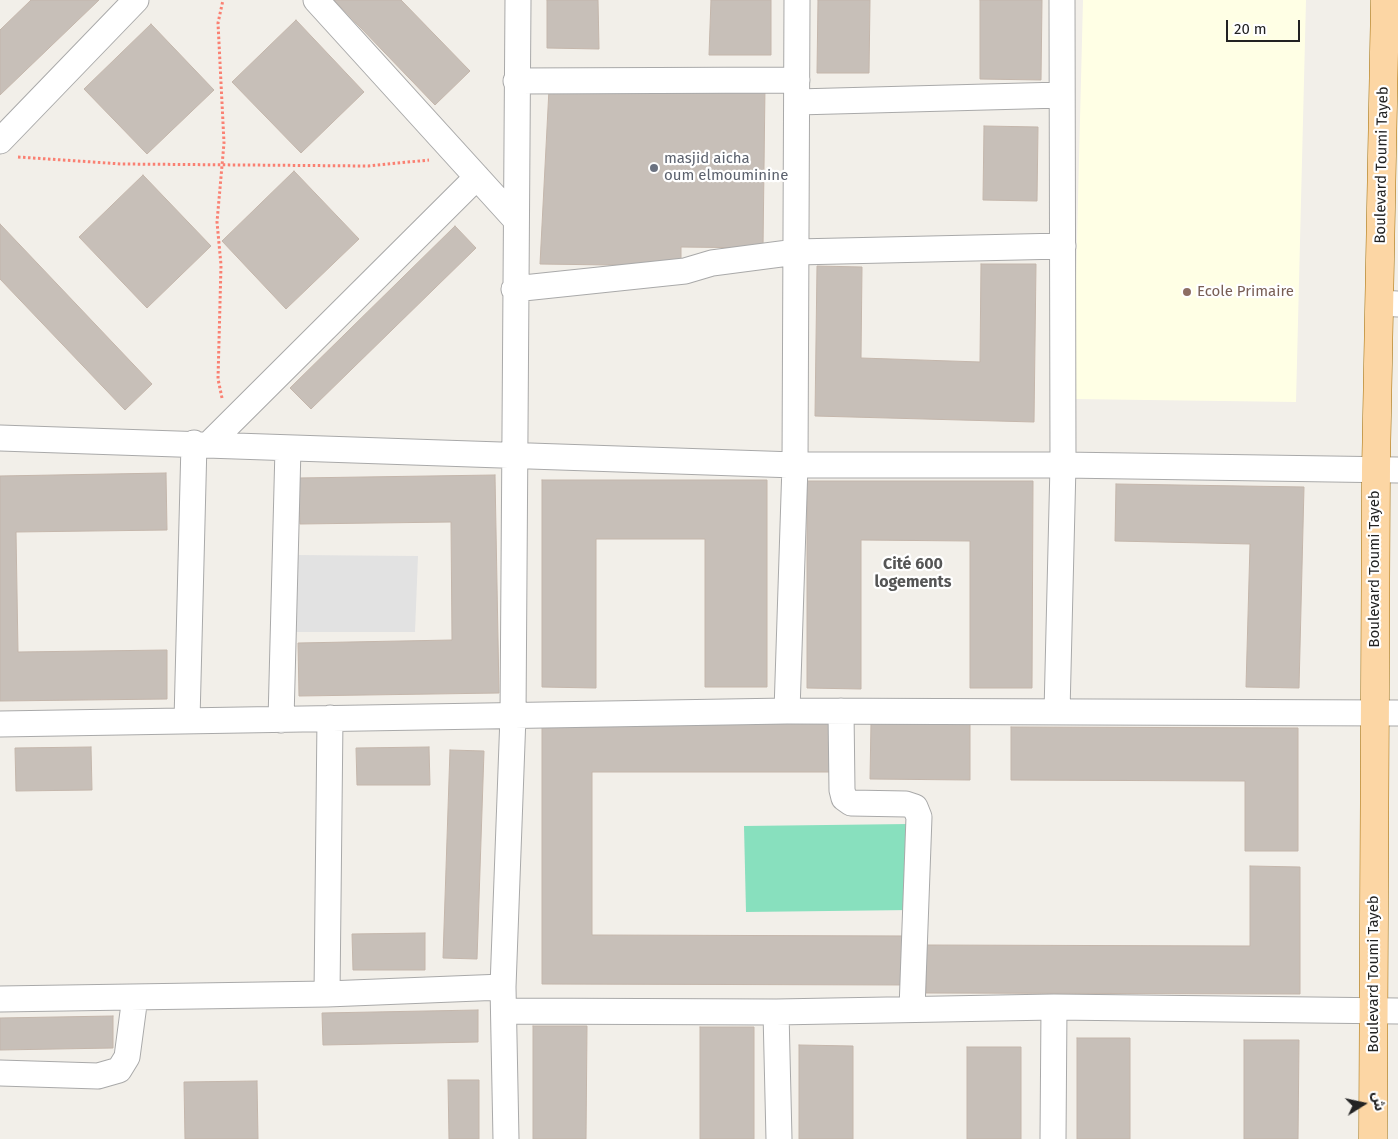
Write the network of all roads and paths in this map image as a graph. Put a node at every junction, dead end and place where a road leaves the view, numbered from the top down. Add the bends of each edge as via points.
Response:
1 (136, 0) edge
2 (223, 0) edge
3 (316, 0) edge
4 (518, 0) edge
5 (798, 0) edge
6 (1062, 0) edge
7 (1385, 0) edge
8 (516, 82) junction
9 (797, 91) junction
10 (1062, 95) junction
11 (5, 149) edge
12 (458, 157) junction
13 (222, 164) junction
14 (477, 178) junction
15 (515, 219) junction
16 (1063, 246) junction
17 (796, 252) junction
18 (514, 289) junction
19 (1388, 304) edge
20 (228, 425) junction
21 (0, 438) edge
22 (201, 444) junction
23 (288, 448) junction
24 (515, 456) junction
25 (1063, 465) junction
26 (795, 466) junction
27 (1387, 469) edge
28 (787, 711) junction
29 (841, 711) junction
30 (1057, 712) junction
31 (1386, 712) edge
32 (513, 716) junction
33 (330, 718) junction
34 (187, 720) junction
35 (281, 720) junction
36 (0, 724) edge
37 (327, 994) junction
38 (135, 997) junction
39 (0, 999) edge
40 (504, 999) junction
41 (1054, 1007) junction
42 (912, 1009) junction
43 (1386, 1011) edge
44 (776, 1012) junction
45 (0, 1073) edge
46 (506, 1139) edge
47 (779, 1139) edge
48 (1052, 1139) edge
49 (1373, 1139) edge

1 - 11 street
2 - 13 path via 218,23 224,143
3 - 12 street
4 - 8 street
5 - 9 street
6 - 10 street
7 - 19 main road, Boulevard Toumi Tayeb
8 - 9 street
8 - 15 street
9 - 10 street
9 - 17 street
10 - 16 street
11 - 13 path via 122,164
12 - 13 path via 368,166
12 - 14 street
13 - 20 path via 217,222 221,266 218,379
14 - 15 street
14 - 20 street
15 - 18 street
16 - 17 street
16 - 25 street
17 - 18 street via 712,263 685,271
17 - 26 street
18 - 24 street
19 - 27 main road, Boulevard Toumi Tayeb
20 - 22 street
21 - 22 street
22 - 23 street
22 - 34 street
23 - 24 street
23 - 35 street
24 - 26 street
24 - 32 street
25 - 26 street
25 - 27 street
25 - 30 street
26 - 28 street
27 - 31 main road, Boulevard Toumi Tayeb
28 - 29 street
28 - 32 street
29 - 30 street
29 - 42 street via 844,798 851,803 906,804 915,807 919,817
30 - 31 street
31 - 43 main road, Boulevard Toumi Tayeb
32 - 33 street
32 - 40 street
33 - 35 street
33 - 37 street
34 - 35 street
34 - 36 street
37 - 38 street
37 - 40 street
38 - 39 street
38 - 45 street via 127,1056 118,1070 98,1076
40 - 44 street
40 - 46 street
41 - 42 street
41 - 43 street
41 - 48 street
42 - 44 street
43 - 49 main road, Boulevard Toumi Tayeb
44 - 47 street

